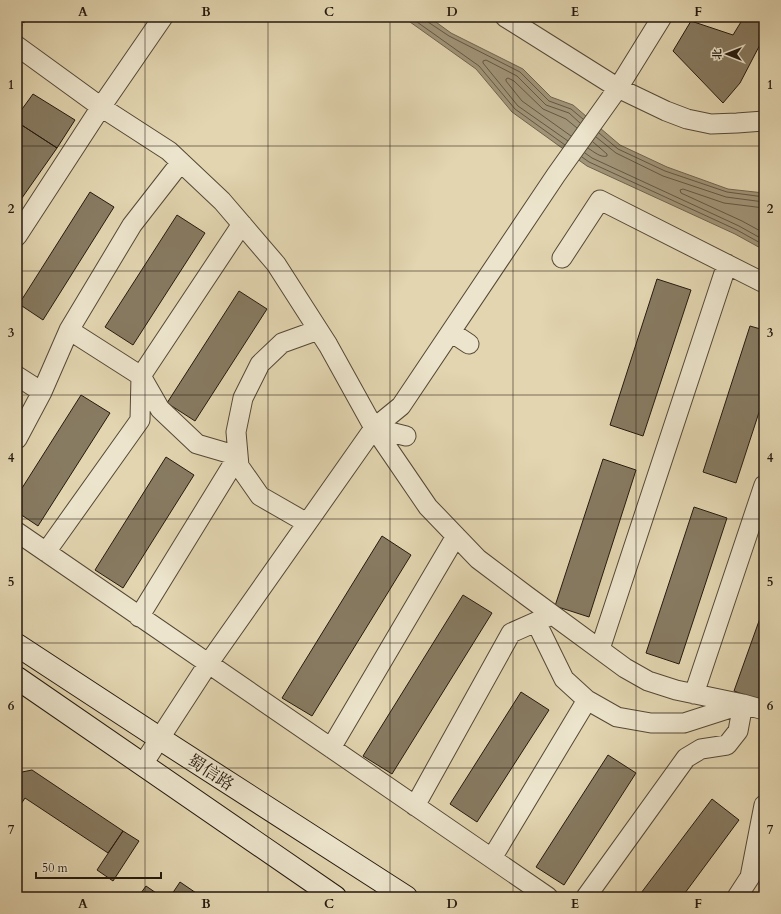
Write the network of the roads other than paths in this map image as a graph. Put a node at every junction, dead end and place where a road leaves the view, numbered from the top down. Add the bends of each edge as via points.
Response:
1 (163, 17) edge
2 (505, 17) edge
3 (662, 17) edge
4 (17, 46) edge
5 (618, 88) junction
6 (101, 107) junction
7 (764, 121) edge
8 (181, 162) junction
9 (242, 224) junction
10 (17, 236) edge
11 (562, 258) dead end
12 (727, 264) junction
13 (764, 283) edge
14 (69, 330) junction
15 (318, 330) junction
16 (451, 332) junction
17 (469, 344) dead end
18 (17, 376) edge
19 (141, 376) junction
20 (42, 392) junction
21 (374, 428) junction
22 (406, 436) dead end
23 (17, 439) edge
24 (238, 456) junction
25 (764, 485) edge
26 (307, 523) junction
27 (17, 532) edge
28 (456, 536) junction
29 (46, 552) junction
30 (139, 617) junction
31 (544, 618) junction
32 (17, 645) edge
33 (600, 649) junction
34 (208, 664) junction
35 (17, 678) edge
36 (694, 694) junction
37 (587, 700) junction
38 (743, 704) junction
39 (764, 710) edge
40 (159, 738) junction
41 (330, 748) junction
42 (143, 764) junction
43 (764, 805) edge
44 (415, 806) junction
45 (492, 858) junction
46 (335, 897) edge
47 (406, 897) edge
48 (548, 897) edge
49 (586, 897) edge
50 (737, 897) edge

1 - 6 street
2 - 5 street
3 - 5 street
4 - 6 street
5 - 7 street via 688,119 711,124
5 - 16 street via 556,175
6 - 8 street via 169,151
6 - 10 street
8 - 9 street
8 - 14 street via 132,225
9 - 15 street via 276,264
9 - 19 street
11 - 12 street via 600,200
12 - 13 street
12 - 33 street
14 - 19 street
14 - 20 street
15 - 21 street
15 - 24 street via 282,343 260,364 243,398 236,432
16 - 17 street
16 - 21 street via 402,406
18 - 20 street
19 - 24 street via 160,409 197,444
19 - 29 street via 140,420
20 - 23 street
21 - 22 street
21 - 26 street
21 - 28 street via 428,507
24 - 26 street via 239,466 260,496
24 - 30 street
25 - 36 street
26 - 34 street
27 - 29 street
28 - 31 street
28 - 41 street
29 - 30 street
30 - 34 street
31 - 33 street
31 - 37 street via 564,679
31 - 44 street via 511,633
32 - 40 main road, 蜀信路
33 - 36 street via 648,681
34 - 40 street
34 - 41 street
35 - 42 main road, 蜀信路
36 - 38 street
37 - 38 street via 617,717 650,723 684,723
37 - 45 street
38 - 39 street
38 - 49 street via 738,731 727,745 701,749 686,758
40 - 42 street
40 - 47 main road, 蜀信路
41 - 44 street
42 - 46 main road, 蜀信路
43 - 50 street via 750,877
44 - 45 street
45 - 48 street

